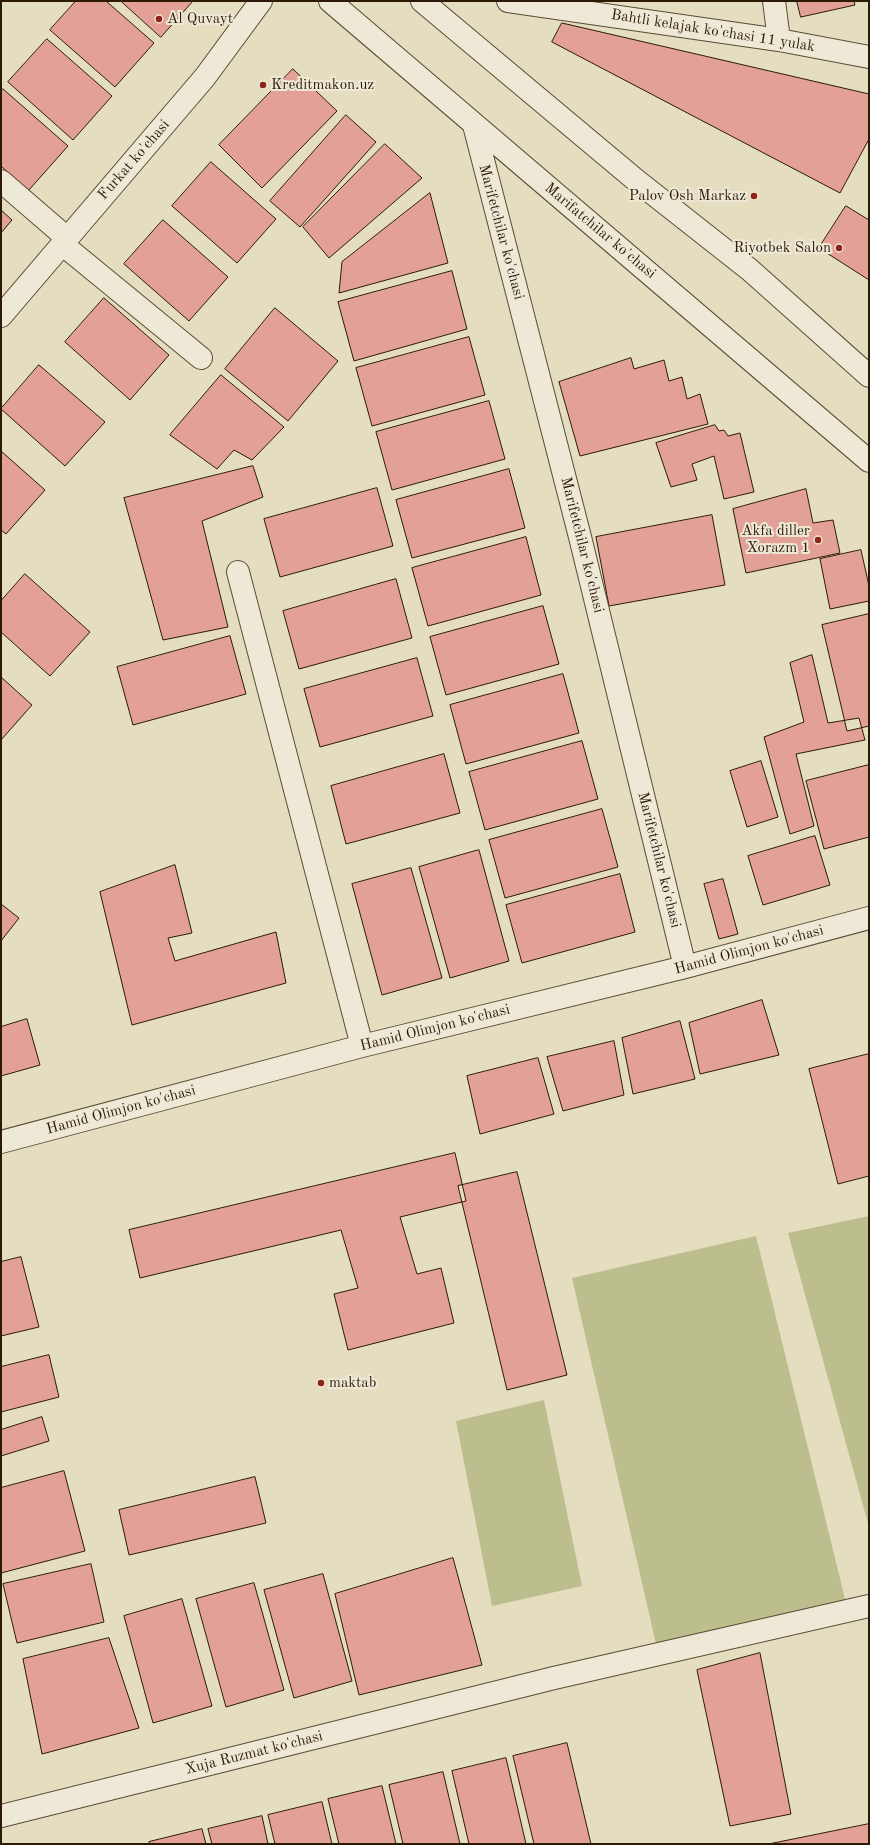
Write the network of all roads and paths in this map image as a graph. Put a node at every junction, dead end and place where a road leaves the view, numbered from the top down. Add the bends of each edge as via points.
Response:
1 (261, 1) edge
2 (330, 1) edge
3 (422, 1) edge
4 (508, 1) edge
5 (774, 1) edge
6 (779, 40) junction
7 (869, 57) edge
8 (474, 125) junction
9 (1, 181) edge
10 (65, 241) junction
11 (1, 316) edge
12 (202, 358) dead end
13 (869, 376) edge
14 (869, 461) edge
15 (238, 572) dead end
16 (869, 918) edge
17 (685, 967) junction
18 (362, 1046) junction
19 (1, 1142) edge
20 (869, 1606) edge
21 (1, 1816) edge

1 - 10 street, Furkat ko'chasi via 205,77
2 - 8 street, Marifatchilar ko'chasi
3 - 13 street via 630,176 750,270
4 - 6 street, Bahtli kelajak ko'chasi 11 yulak
5 - 6 street
6 - 7 street, Bahtli kelajak ko'chasi 11 yulak
8 - 14 street, Marifatchilar ko'chasi via 630,255
8 - 17 street, Marifetchilar ko'chasi via 580,537
9 - 10 street
10 - 11 street, Furkat ko'chasi
10 - 12 street
15 - 18 street
16 - 17 street, Hamid Olimjon ko'chasi
17 - 18 street, Hamid Olimjon ko'chasi
18 - 19 street, Hamid Olimjon ko'chasi
20 - 21 street, Xuja Ruzmat ko'chasi via 554,1678

